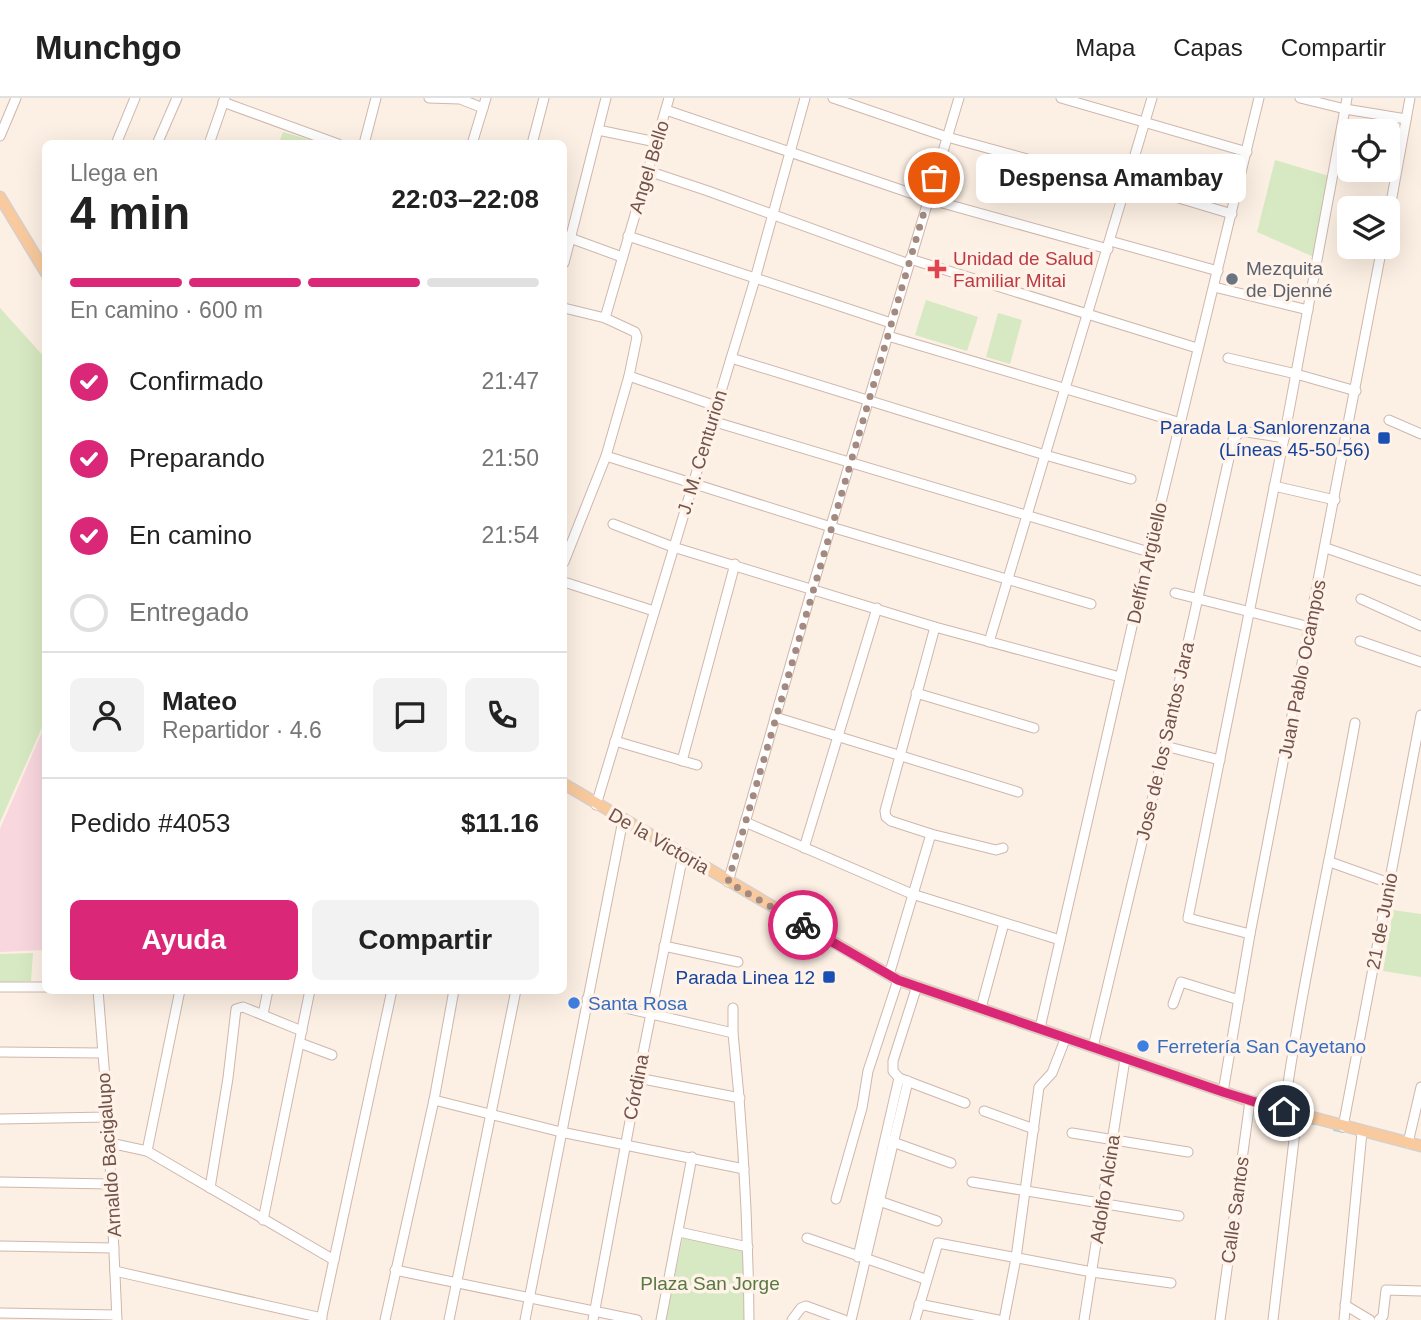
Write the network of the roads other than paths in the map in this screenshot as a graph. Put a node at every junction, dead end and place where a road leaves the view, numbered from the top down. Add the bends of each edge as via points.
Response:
1 (16, 98) edge
2 (135, 98) edge
3 (177, 98) edge
4 (376, 98) edge
5 (429, 98) edge
6 (544, 98) edge
7 (606, 98) edge
8 (670, 98) edge
9 (805, 98) edge
10 (833, 98) edge
11 (959, 98) edge
12 (1061, 98) edge
13 (1152, 98) edge
14 (1259, 98) edge
15 (1300, 98) edge
16 (1347, 98) edge
17 (1410, 98) edge
18 (224, 100) edge
19 (484, 103) edge
20 (1345, 108) junction
21 (666, 110) junction
22 (1406, 119) junction
23 (1145, 123) junction
24 (598, 130) junction
25 (0, 136) edge
26 (947, 137) junction
27 (118, 140) edge
28 (159, 140) edge
29 (210, 140) edge
30 (328, 140) edge
31 (365, 140) edge
32 (473, 140) edge
33 (533, 140) edge
34 (656, 142) junction
35 (789, 152) junction
36 (1247, 152) junction
37 (648, 171) junction
38 (1126, 186) junction
39 (1172, 196) dead end
40 (1392, 196) edge
41 (0, 197) edge
42 (928, 199) junction
43 (1232, 214) junction
44 (772, 216) junction
45 (628, 236) junction
46 (570, 238) junction
47 (1109, 245) junction
48 (567, 250) edge
49 (622, 257) junction
50 (1380, 259) edge
51 (910, 261) junction
52 (42, 267) edge
53 (1218, 271) junction
54 (755, 279) junction
55 (1214, 287) junction
56 (567, 309) edge
57 (1308, 310) junction
58 (1087, 313) junction
59 (605, 318) junction
60 (891, 323) junction
61 (888, 336) junction
62 (1198, 348) junction
63 (731, 358) junction
64 (1228, 358) dead end
65 (1296, 374) junction
66 (629, 376) junction
67 (1064, 387) junction
68 (1356, 391) junction
69 (869, 399) junction
70 (716, 405) junction
71 (1389, 420) dead end
72 (712, 421) junction
73 (1181, 423) junction
74 (1421, 434) edge
75 (1284, 438) junction
76 (1045, 455) junction
77 (606, 456) junction
78 (850, 463) junction
79 (1131, 479) dead end
80 (692, 483) junction
81 (1273, 486) junction
82 (1335, 499) junction
83 (1026, 516) junction
84 (613, 524) dead end
85 (831, 527) junction
86 (673, 547) junction
87 (1326, 548) junction
88 (1149, 552) junction
89 (567, 554) edge
90 (735, 564) junction
91 (1007, 579) junction
92 (1421, 581) edge
93 (567, 583) edge
94 (812, 589) junction
95 (1175, 593) dead end
96 (1198, 598) junction
97 (1361, 599) dead end
98 (1091, 604) dead end
99 (877, 608) junction
100 (654, 611) junction
101 (1248, 612) junction
102 (1310, 626) junction
103 (1421, 626) edge
104 (935, 627) junction
105 (1360, 641) dead end
106 (989, 642) junction
107 (1421, 662) edge
108 (1120, 677) junction
109 (916, 693) junction
110 (775, 718) junction
111 (1421, 719) edge
112 (1356, 723) dead end
113 (1034, 728) dead end
114 (838, 738) junction
115 (615, 741) junction
116 (1165, 746) junction
117 (899, 756) junction
118 (1220, 760) junction
119 (682, 761) junction
120 (698, 765) dead end
121 (567, 786) edge
122 (1018, 792) dead end
123 (596, 805) junction
124 (623, 820) junction
125 (745, 822) junction
126 (931, 834) junction
127 (804, 848) junction
128 (1003, 849) dead end
129 (683, 855) junction
130 (1330, 862) junction
131 (728, 882) junction
132 (1389, 883) junction
133 (912, 894) junction
134 (1004, 923) junction
135 (1250, 934) junction
136 (1060, 940) junction
137 (664, 946) junction
138 (738, 962) dead end
139 (894, 977) junction
140 (917, 986) junction
141 (0, 987) edge
142 (42, 987) edge
143 (98, 994) edge
144 (179, 994) edge
145 (267, 994) edge
146 (309, 994) edge
147 (391, 994) edge
148 (453, 994) edge
149 (515, 994) edge
150 (587, 999) junction
151 (1239, 1000) junction
152 (1173, 1004) dead end
153 (733, 1008) dead end
154 (981, 1008) junction
155 (263, 1014) junction
156 (650, 1015) junction
157 (1040, 1028) junction
158 (302, 1031) junction
159 (733, 1033) junction
160 (1066, 1037) junction
161 (300, 1043) junction
162 (1093, 1047) junction
163 (0, 1052) edge
164 (102, 1053) junction
165 (332, 1055) dead end
166 (1125, 1059) junction
167 (638, 1078) junction
168 (904, 1080) junction
169 (1421, 1087) edge
170 (1223, 1092) junction
171 (740, 1098) junction
172 (434, 1100) junction
173 (1250, 1101) junction
174 (965, 1104) dead end
175 (984, 1111) dead end
176 (1284, 1111) junction
177 (492, 1113) junction
178 (1297, 1114) junction
179 (108, 1117) junction
180 (0, 1119) edge
181 (1343, 1126) junction
182 (1034, 1129) junction
183 (561, 1132) junction
184 (1362, 1132) junction
185 (1072, 1133) dead end
186 (1112, 1140) junction
187 (890, 1141) junction
188 (110, 1143) junction
189 (1408, 1143) junction
190 (625, 1146) junction
191 (1421, 1146) edge
192 (146, 1151) junction
193 (1188, 1152) dead end
194 (692, 1157) junction
195 (951, 1164) dead end
196 (744, 1169) junction
197 (0, 1182) edge
198 (972, 1182) dead end
199 (111, 1184) junction
200 (210, 1188) junction
201 (1025, 1191) junction
202 (836, 1199) dead end
203 (876, 1200) junction
204 (1103, 1202) junction
205 (1179, 1216) dead end
206 (263, 1220) junction
207 (937, 1221) dead end
208 (679, 1232) junction
209 (807, 1238) dead end
210 (0, 1246) edge
211 (748, 1247) junction
212 (114, 1248) junction
213 (862, 1258) junction
214 (1016, 1258) junction
215 (334, 1260) junction
216 (395, 1270) junction
217 (115, 1271) junction
218 (1092, 1272) junction
219 (925, 1279) junction
220 (457, 1283) junction
221 (1171, 1283) dead end
222 (1421, 1291) edge
223 (529, 1299) junction
224 (919, 1304) junction
225 (1345, 1305) junction
226 (0, 1313) edge
227 (594, 1316) edge
228 (116, 1317) edge
229 (322, 1319) edge
230 (385, 1320) edge
231 (449, 1320) edge
232 (525, 1320) edge
233 (637, 1320) edge
234 (661, 1320) edge
235 (749, 1320) edge
236 (792, 1320) edge
237 (844, 1320) edge
238 (851, 1320) edge
239 (915, 1320) edge
240 (998, 1320) edge
241 (1004, 1320) edge
242 (1084, 1320) edge
243 (1220, 1320) edge
244 (1273, 1320) edge
245 (1343, 1320) edge
246 (1370, 1320) edge
247 (1379, 1320) edge

1 - 25 street
2 - 27 street
3 - 28 street
4 - 31 street
5 - 19 street
6 - 33 street
7 - 24 street
8 - 21 street, Angel Bello
9 - 35 street, J. M. Centurion
10 - 26 street
11 - 26 street
12 - 23 street
13 - 23 street
14 - 36 street, Delfín Argüello
15 - 20 street
16 - 20 street
17 - 22 street
18 - 29 street
18 - 30 street
19 - 32 street
20 - 22 street
20 - 57 street
21 - 34 street, Angel Bello
21 - 35 street
22 - 40 street
23 - 36 street
23 - 38 street
24 - 34 street
24 - 46 street
26 - 38 street
26 - 42 street
34 - 37 street, Angel Bello
35 - 42 street
35 - 44 street, J. M. Centurion
36 - 43 street, Delfín Argüello
37 - 44 street
37 - 45 street, Angel Bello
38 - 47 street
39 - 43 street
41 - 52 main road
42 - 47 street
42 - 51 street
43 - 53 street, Delfín Argüello
44 - 51 street
44 - 54 street, J. M. Centurion
45 - 49 street, Angel Bello
45 - 54 street
46 - 48 street
46 - 49 street
47 - 53 street
47 - 58 street
49 - 59 street, Angel Bello
50 - 68 street, Juan Pablo Ocampos
51 - 58 street
51 - 60 street
53 - 55 street, Delfín Argüello
54 - 60 street
54 - 63 street, J. M. Centurion
55 - 57 street
55 - 62 street, Delfín Argüello
56 - 59 street
57 - 65 street
58 - 62 street
58 - 67 street
59 - 66 street via 635,332
60 - 61 street
61 - 67 street
61 - 69 street
62 - 73 street, Delfín Argüello
63 - 69 street
63 - 70 street, J. M. Centurion
64 - 65 street
65 - 68 street
65 - 75 street
66 - 70 street
66 - 77 street
67 - 73 street
67 - 76 street
68 - 82 street, Juan Pablo Ocampos
69 - 76 street
69 - 78 street
70 - 72 street, J. M. Centurion
71 - 74 street
72 - 78 street
72 - 80 street, J. M. Centurion
73 - 88 street, Delfín Argüello
75 - 81 street
75 - 96 street, Jose de los Santos Jara via 1241,431 1233,440
76 - 79 street
76 - 83 street
77 - 80 street
77 - 89 street
78 - 83 street
78 - 85 street
80 - 85 street
80 - 86 street, J. M. Centurion
81 - 82 street
81 - 101 street
82 - 87 street, Juan Pablo Ocampos
83 - 88 street
83 - 91 street
84 - 86 street
85 - 91 street
85 - 94 street
86 - 90 street
86 - 100 street, J. M. Centurion
87 - 92 street
87 - 102 street, Juan Pablo Ocampos
88 - 108 street, Delfín Argüello
90 - 94 street
90 - 119 street
91 - 98 street
91 - 106 street
93 - 100 street
94 - 99 street
94 - 110 street
95 - 96 street
96 - 101 street
96 - 116 street, Jose de los Santos Jara
97 - 103 street
99 - 104 street
99 - 114 street
100 - 115 street, J. M. Centurion
101 - 102 street
101 - 118 street
102 - 135 street, Juan Pablo Ocampos
104 - 106 street
104 - 109 street
105 - 107 street
106 - 108 street
108 - 136 street, Delfín Argüello
109 - 113 street
109 - 117 street
110 - 114 street
110 - 125 street
111 - 132 street, 21 de Junio
112 - 130 street
114 - 117 street
114 - 127 street
115 - 119 street
115 - 123 street, J. M. Centurion
116 - 118 street
116 - 162 street, Jose de los Santos Jara
117 - 122 street
117 - 126 street via 886,817
118 - 135 street via 1188,918
119 - 120 street
121 - 123 main road, De la Victoria
123 - 124 main road, De la Victoria
124 - 129 main road, De la Victoria
124 - 150 street
125 - 127 street
125 - 131 street
126 - 128 street
126 - 133 street
127 - 133 street
129 - 131 main road, De la Victoria
129 - 137 street, Córdina
130 - 132 street
130 - 176 street
131 - 139 main road, De la Victoria
132 - 181 street, 21 de Junio
133 - 134 street
133 - 139 street
134 - 136 street
134 - 154 street
135 - 151 street, Juan Pablo Ocampos
136 - 157 street, Delfín Argüello
137 - 138 street
137 - 156 street, Córdina
139 - 140 main road, De la Victoria
139 - 202 street
140 - 154 main road, De la Victoria
140 - 168 street via 893,1060 893,1070
141 - 142 street
143 - 164 street, Arnaldo Bacigalupo
144 - 192 street
145 - 155 street
146 - 158 street
147 - 215 street
148 - 172 street
149 - 177 street
150 - 156 street
150 - 183 street
151 - 152 street via 1181,982
151 - 170 street, Juan Pablo Ocampos
153 - 159 street
154 - 157 main road, De la Victoria
155 - 158 street
155 - 200 street via 240,1007 234,1013
156 - 159 street
156 - 167 street, Córdina
157 - 160 main road, De la Victoria
158 - 161 street
159 - 171 street
160 - 162 main road, De la Victoria
160 - 182 street via 1052,1073 1039,1087
161 - 165 street
161 - 206 street
162 - 166 main road, De la Victoria
163 - 164 street
164 - 179 street, Arnaldo Bacigalupo
166 - 170 main road, De la Victoria
166 - 186 street, Adolfo Alcina
167 - 171 street
167 - 190 street, Córdina
168 - 174 street
168 - 187 street
169 - 189 street
170 - 173 main road, De la Victoria
171 - 196 street
172 - 177 street
172 - 216 street
173 - 176 main road, De la Victoria
173 - 243 street, Calle Santos
175 - 182 street
176 - 178 main road, De la Victoria
177 - 183 street
177 - 220 street
178 - 181 main road, De la Victoria
178 - 244 street
179 - 180 street
179 - 188 street, Arnaldo Bacigalupo
181 - 184 main road, De la Victoria
182 - 201 street
183 - 190 street
183 - 223 street
184 - 189 main road, De la Victoria
184 - 225 street
185 - 186 street
186 - 193 street
186 - 204 street, Adolfo Alcina
187 - 195 street
187 - 203 street
188 - 192 street
188 - 199 street, Arnaldo Bacigalupo
189 - 191 main road, De la Victoria
190 - 194 street
190 - 227 street, Córdina
192 - 200 street
194 - 196 street
194 - 208 street
196 - 211 street
197 - 199 street
198 - 201 street
199 - 212 street, Arnaldo Bacigalupo
200 - 206 street
201 - 204 street
201 - 214 street
203 - 207 street
203 - 213 street
204 - 205 street
204 - 218 street, Adolfo Alcina
206 - 215 street
208 - 211 street
208 - 234 street
209 - 213 street
210 - 212 street
211 - 235 street
212 - 217 street, Arnaldo Bacigalupo
213 - 219 street
213 - 238 street
214 - 218 street
214 - 219 street via 937,1243
214 - 241 street
215 - 229 street
216 - 220 street
216 - 230 street
217 - 228 street, Arnaldo Bacigalupo
217 - 229 street
218 - 221 street
218 - 242 street, Adolfo Alcina
219 - 224 street
220 - 223 street
220 - 231 street
222 - 247 street via 1386,1290
223 - 227 street
223 - 232 street
224 - 239 street
224 - 240 street
225 - 245 street
225 - 246 street
226 - 228 street
227 - 233 street
236 - 237 street via 806,1306

